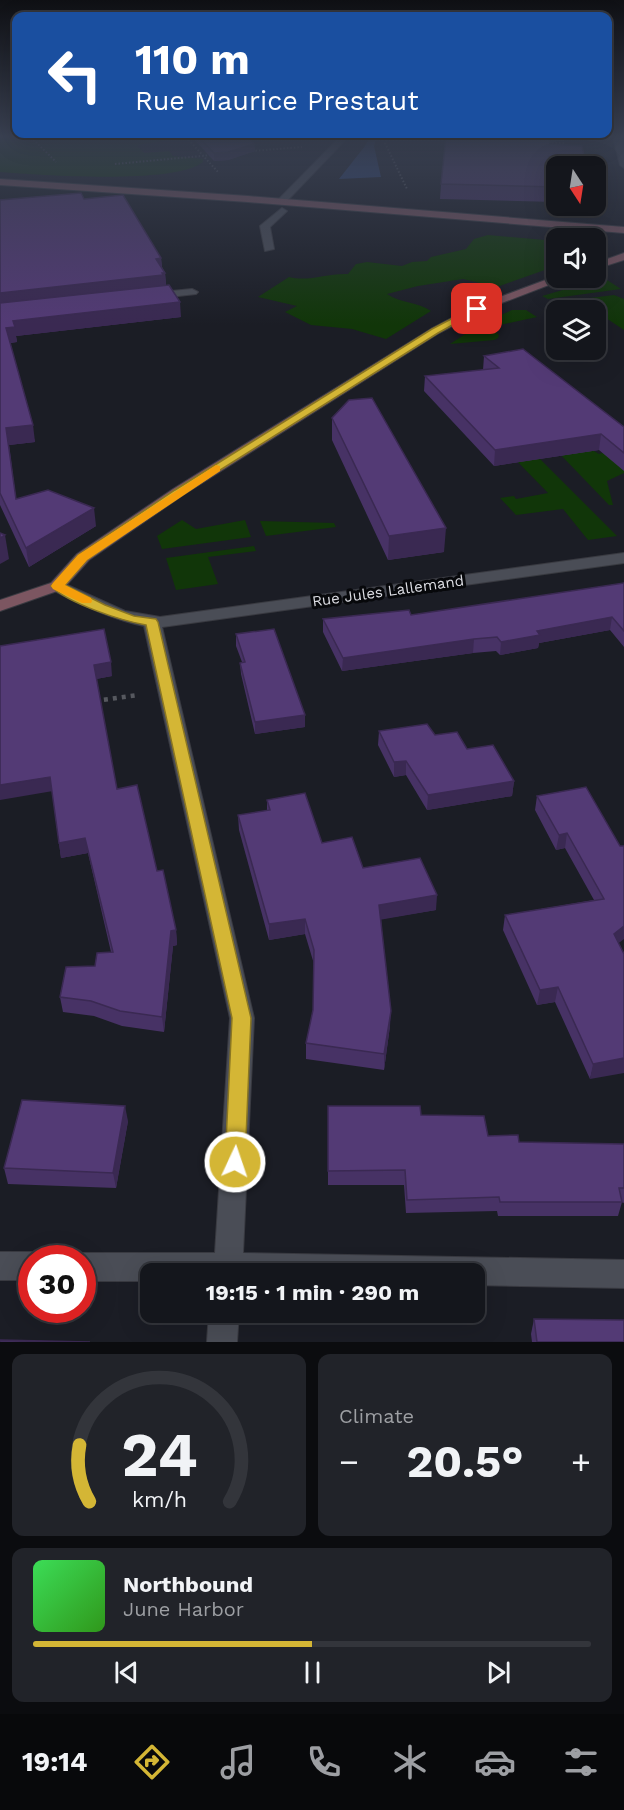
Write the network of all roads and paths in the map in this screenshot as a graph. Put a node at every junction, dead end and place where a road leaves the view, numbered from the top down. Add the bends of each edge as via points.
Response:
1 (147, 200) edge
2 (196, 200) edge
3 (285, 200) edge
4 (278, 207) junction
5 (624, 230) edge
6 (624, 238) edge
7 (268, 249) dead end
8 (624, 256) edge
9 (606, 262) edge
10 (546, 284) edge
11 (192, 292) dead end
12 (136, 298) edge
13 (624, 558) edge
14 (57, 586) junction
15 (0, 606) edge
16 (152, 622) junction
17 (111, 699) dead end
18 (89, 702) edge
19 (228, 1263) edge
20 (0, 1266) edge
21 (18, 1266) edge
22 (96, 1267) edge
23 (140, 1268) edge
24 (485, 1273) edge
25 (624, 1274) edge
26 (223, 1323) edge
27 (222, 1342) edge

1 - 4 main road
2 - 4 main road
3 - 4 street
4 - 5 main road
4 - 6 main road
4 - 7 street via 265,226
8 - 9 main road
10 - 14 main road via 477,309 435,331 178,492 83,557
11 - 12 street
13 - 16 street, Rue Jules Lallemand
14 - 15 main road
14 - 16 street, Rue Jules Lallemand via 100,608
16 - 19 street via 242,1018
17 - 18 path
20 - 21 street
22 - 23 street
24 - 25 street
26 - 27 street

